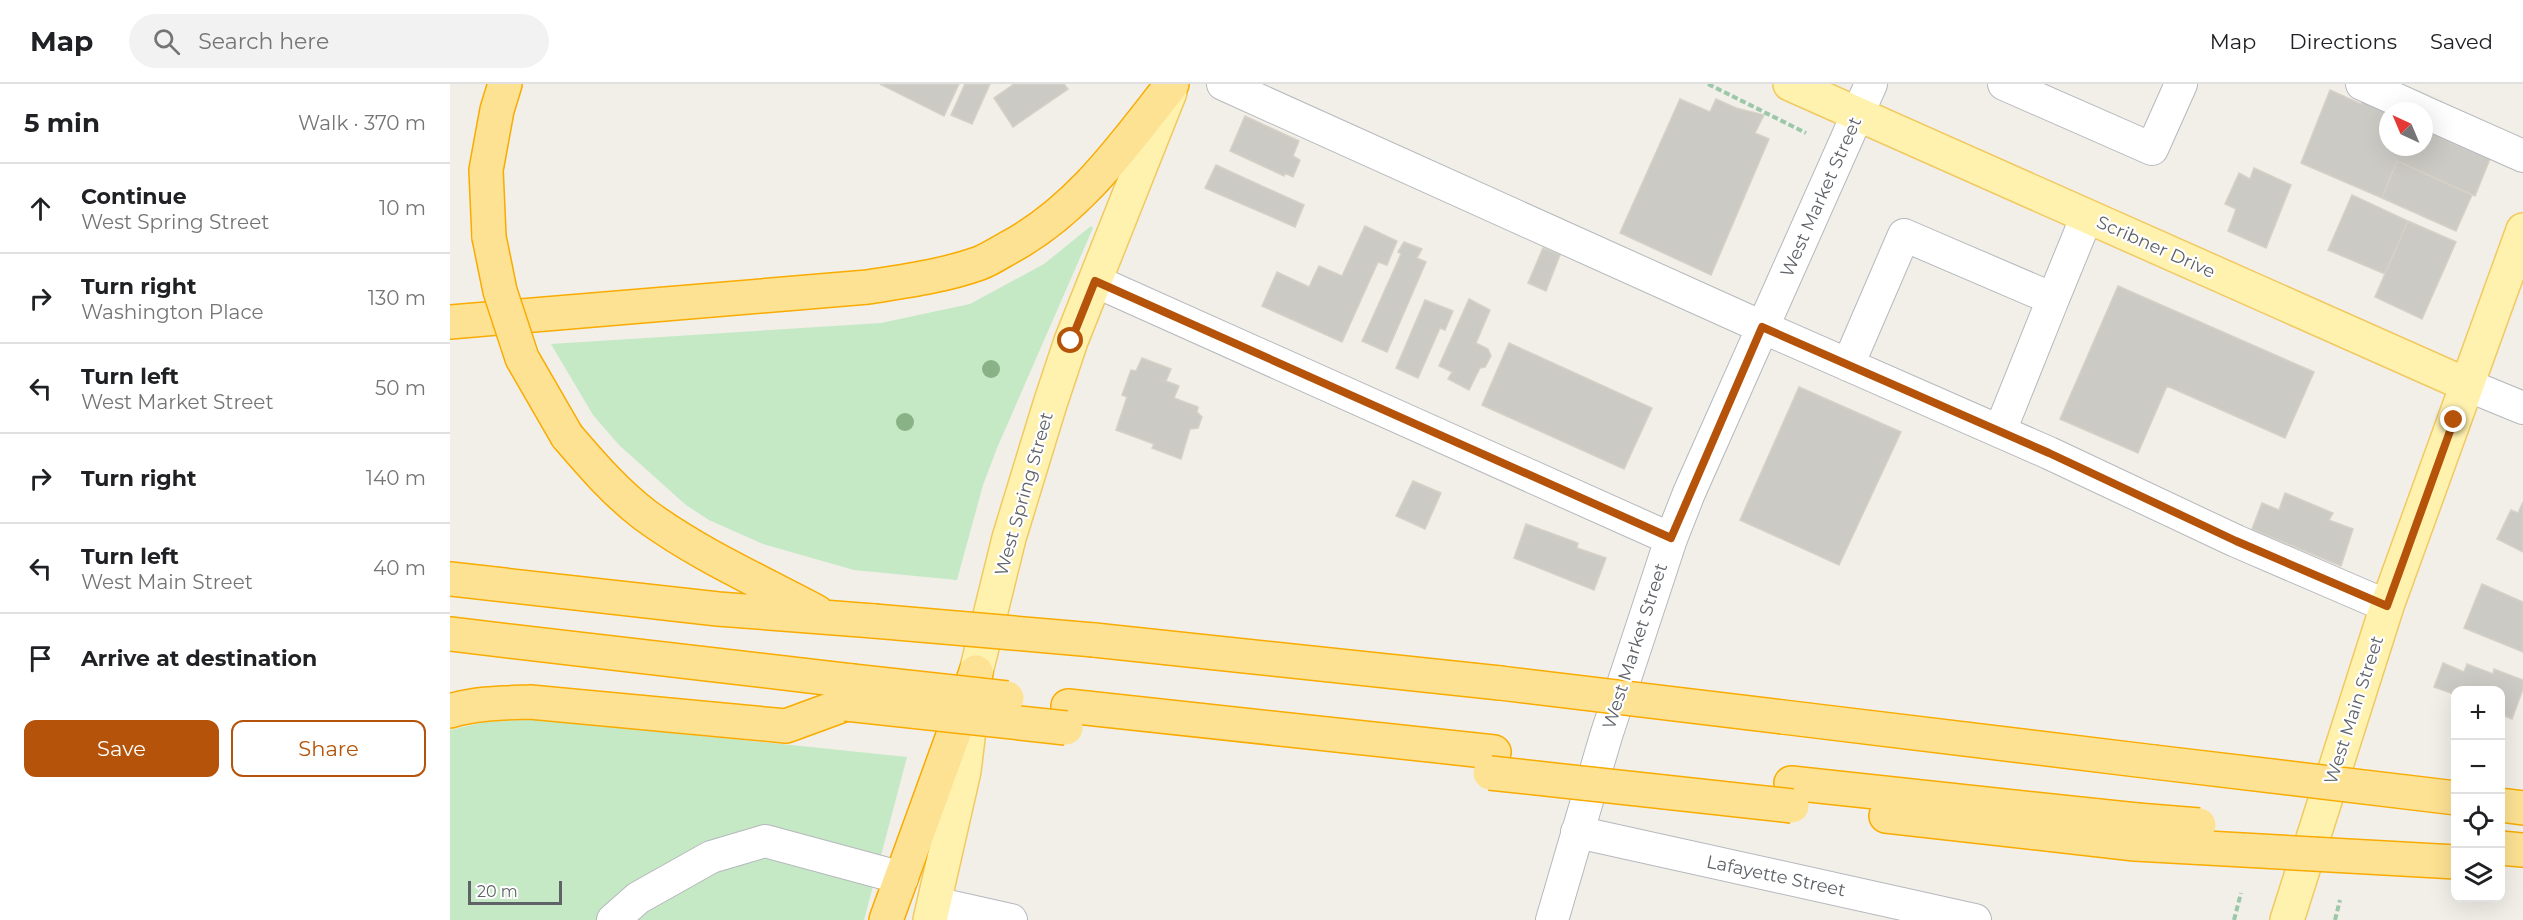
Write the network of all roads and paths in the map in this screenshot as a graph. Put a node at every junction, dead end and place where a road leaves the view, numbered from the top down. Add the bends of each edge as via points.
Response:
1 (505, 84) edge
2 (1172, 84) edge
3 (1223, 84) edge
4 (1708, 84) edge
5 (1790, 84) edge
6 (1871, 84) edge
7 (2004, 84) edge
8 (2181, 84) edge
9 (2362, 84) edge
10 (2401, 102) edge
11 (1858, 115) junction
12 (2433, 116) edge
13 (1806, 133) dead end
14 (2523, 156) edge
15 (2087, 216) junction
16 (2523, 230) edge
17 (1095, 281) junction
18 (2053, 299) junction
19 (450, 322) edge
20 (1762, 327) junction
21 (1848, 365) junction
22 (2467, 385) junction
23 (2523, 408) edge
24 (2000, 431) junction
25 (1671, 538) junction
26 (450, 579) edge
27 (2387, 606) junction
28 (826, 618) junction
29 (450, 634) edge
30 (450, 647) edge
31 (976, 672) junction
32 (849, 692) junction
33 (450, 711) edge
34 (2451, 797) edge
35 (1577, 832) junction
36 (2136, 832) junction
37 (2451, 845) edge
38 (2505, 848) edge
39 (2523, 850) edge
40 (2451, 862) edge
41 (2505, 865) edge
42 (2523, 867) edge
43 (902, 878) junction
44 (2241, 893) dead end
45 (2340, 900) dead end
46 (932, 911) edge
47 (613, 920) edge
48 (886, 920) edge
49 (1011, 920) edge
50 (1552, 920) edge
51 (1975, 920) edge
52 (2234, 920) edge
53 (2287, 920) edge
54 (2335, 920) edge

1 - 28 highway, bridge via 496,110 486,170 489,237 500,291 522,358 567,436 602,476 644,514 695,548
2 - 17 main road, West Spring Street
2 - 19 highway via 1106,168 1071,204 1030,237 982,262 927,278 868,287
3 - 20 street
4 - 13 path
5 - 11 main road, Scribner Drive
6 - 11 street, West Market Street
7 - 8 street via 2152,149
9 - 10 street
11 - 15 main road, Scribner Drive
11 - 20 street, West Market Street
12 - 14 street
15 - 18 street
15 - 22 main road, Scribner Drive
16 - 22 main road, West Main Street
17 - 25 street
17 - 31 main road, West Spring Street via 1046,415 1009,538
18 - 21 street via 1904,234
18 - 24 street
20 - 21 street
20 - 25 street, West Market Street
21 - 24 street
22 - 23 street, Scribner Drive
22 - 27 main road, West Main Street
24 - 27 street via 2195,523
25 - 35 street, West Market Street
26 - 28 highway
27 - 53 main road, West Main Street
28 - 34 highway, bridge via 1094,640 1500,683
29 - 32 highway
30 - 32 highway
31 - 43 highway
31 - 46 main road, West Spring Street via 964,771
32 - 33 highway via 786,726 530,702 464,706
32 - 36 highway, bridge
35 - 50 street, West Market Street
35 - 51 street, Lafayette Street
36 - 37 highway, bridge
36 - 40 highway, bridge
38 - 39 highway
41 - 42 highway
43 - 47 street via 765,841 711,857 638,898
43 - 48 highway
44 - 52 path
45 - 54 path
46 - 49 street

